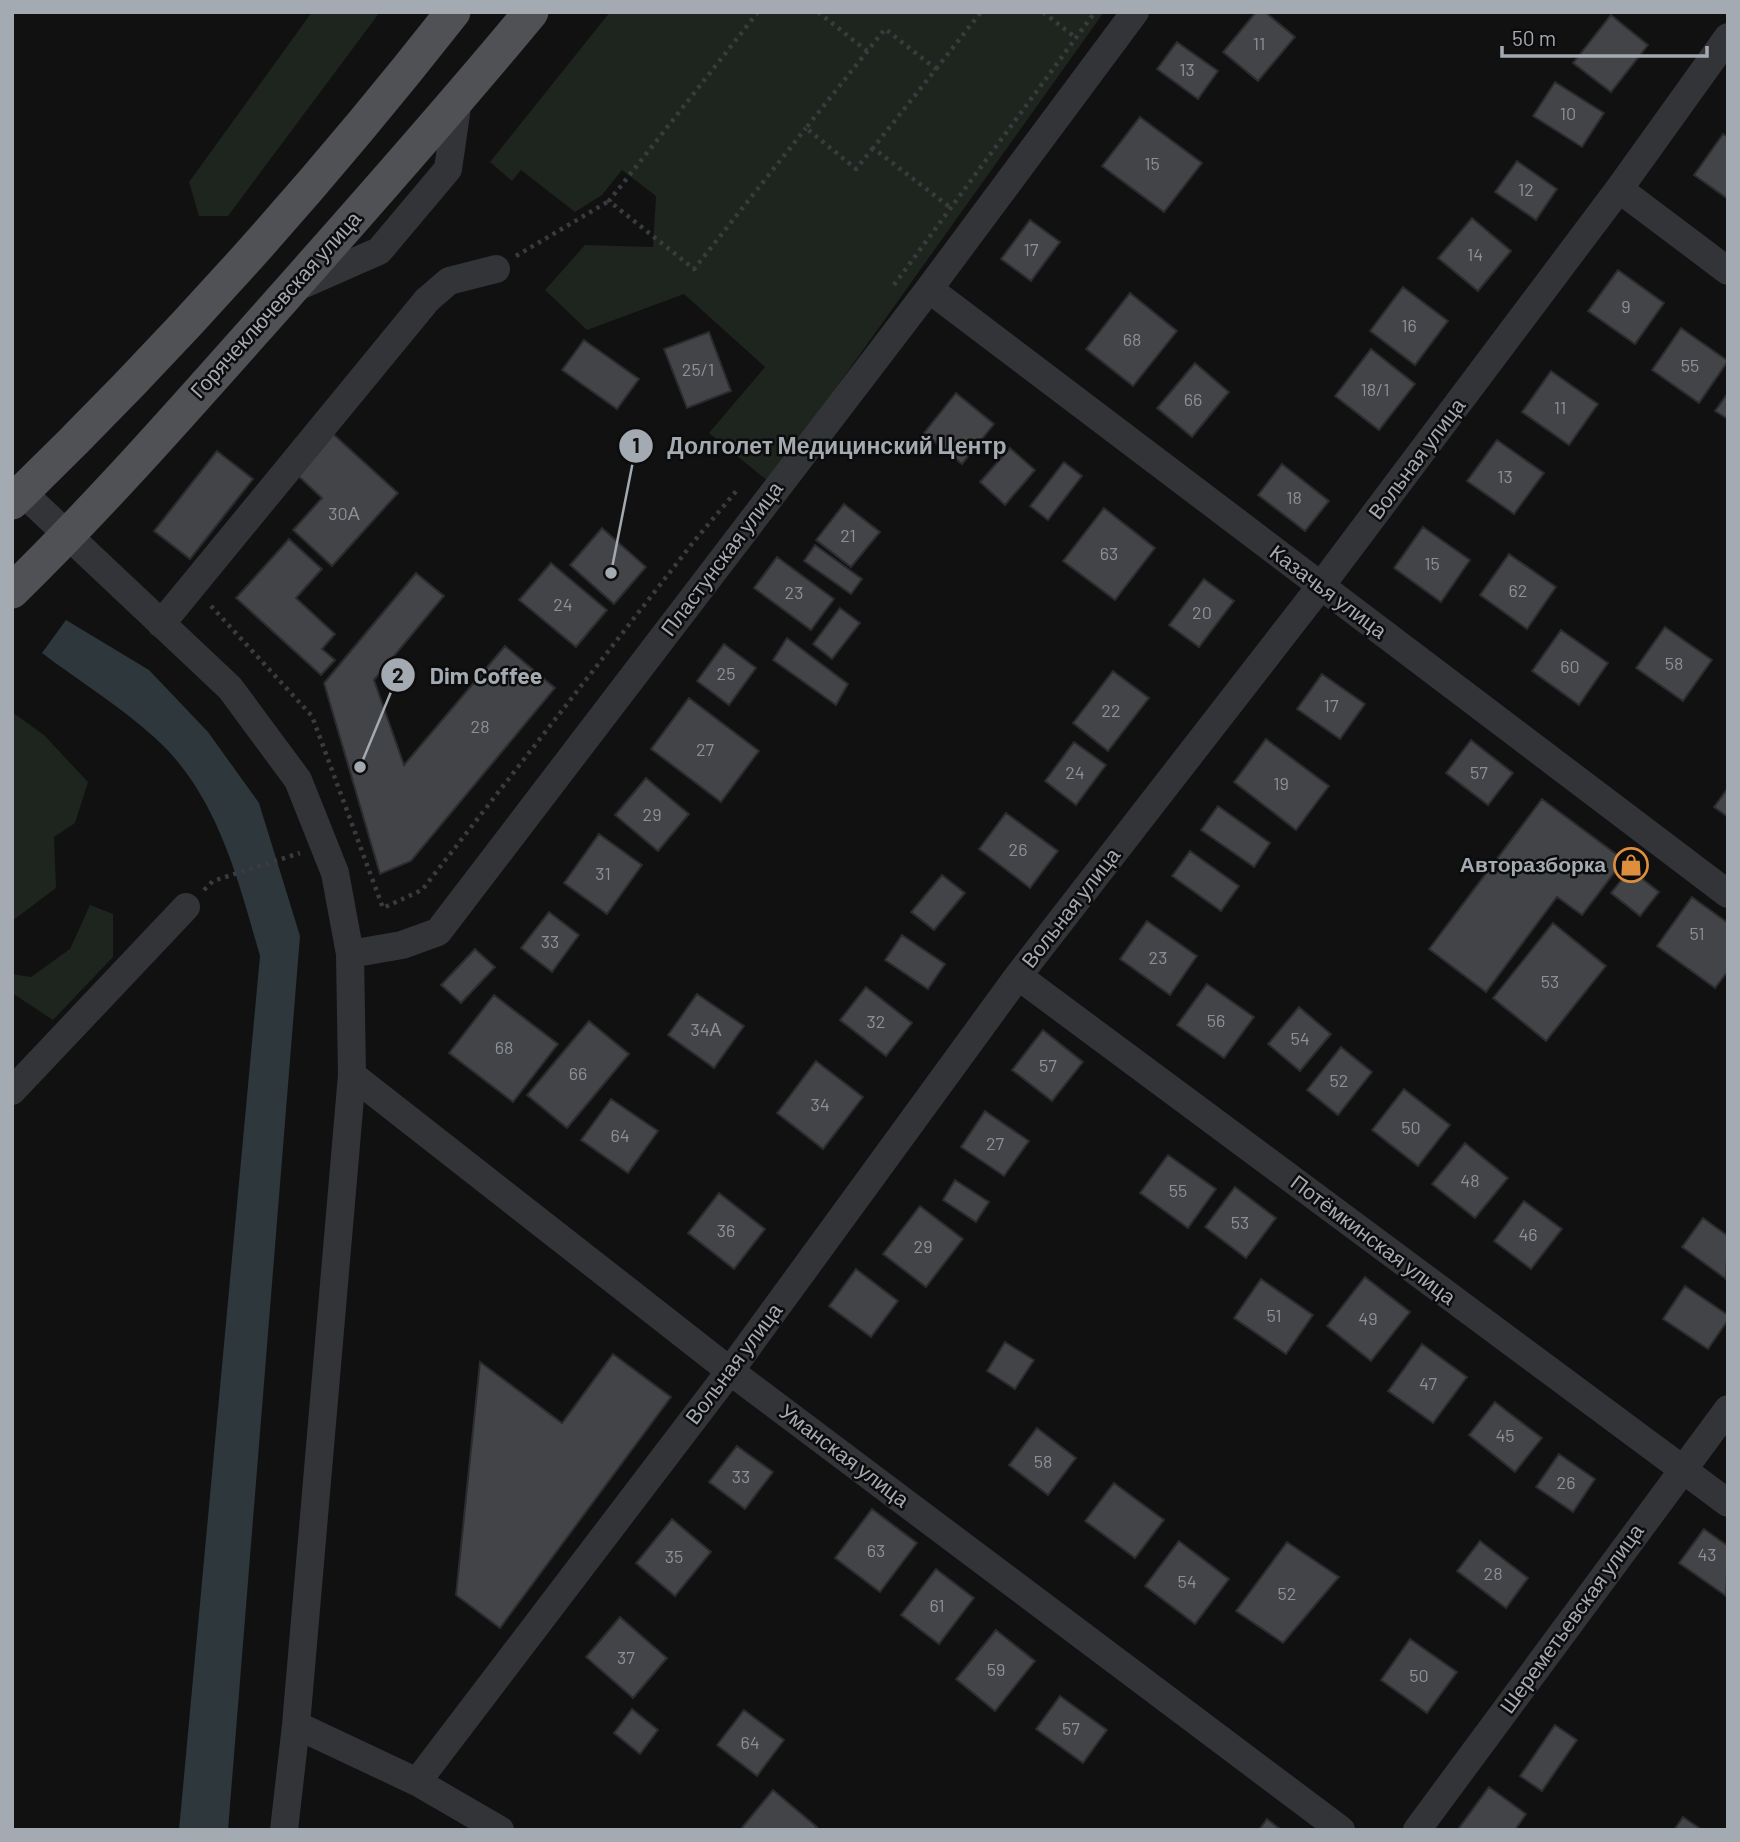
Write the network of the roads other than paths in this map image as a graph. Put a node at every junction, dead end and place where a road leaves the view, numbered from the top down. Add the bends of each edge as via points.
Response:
1 (453, 12) edge
2 (531, 12) edge
3 (1135, 12) edge
4 (1728, 37) edge
5 (1619, 189) junction
6 (496, 269) road end
7 (1728, 271) edge
8 (929, 289) junction
9 (17, 497) edge
10 (70, 534) junction
11 (1320, 587) junction
12 (12, 591) edge
13 (160, 624) junction
14 (1728, 894) edge
15 (186, 907) dead end
16 (350, 954) junction
17 (1018, 976) junction
18 (352, 1076) junction
19 (12, 1091) edge
20 (730, 1371) junction
21 (1728, 1409) edge
22 (1682, 1469) junction
23 (1728, 1503) edge
24 (296, 1725) junction
25 (417, 1782) junction
26 (284, 1830) edge
27 (500, 1830) edge
28 (1341, 1830) edge
29 (1417, 1830) edge

1 - 9 main road via 199,312
2 - 10 main road, Горячеключевская улица via 458,100
3 - 8 street, Пластунская улица
4 - 5 street, Вольная улица
5 - 7 street
5 - 11 street, Вольная улица
6 - 13 street via 449,281 427,300
8 - 11 street, Казачья улица
8 - 16 street, Пластунская улица via 438,932 402,945
9 - 10 street
10 - 12 main road, Горячеключевская улица
10 - 13 street
11 - 14 street, Казачья улица
11 - 17 street, Вольная улица
13 - 16 street via 230,688 298,780 335,873
15 - 19 street
16 - 18 street
17 - 20 street, Вольная улица
17 - 22 street, Потёмкинская улица
18 - 20 street, Уманская улица
18 - 24 street
20 - 25 street, Вольная улица
20 - 28 street, Уманская улица
21 - 22 street, Шереметьевская улица
22 - 23 street, Потёмкинская улица
22 - 29 street, Шереметьевская улица
24 - 25 street
24 - 26 street
25 - 27 street

